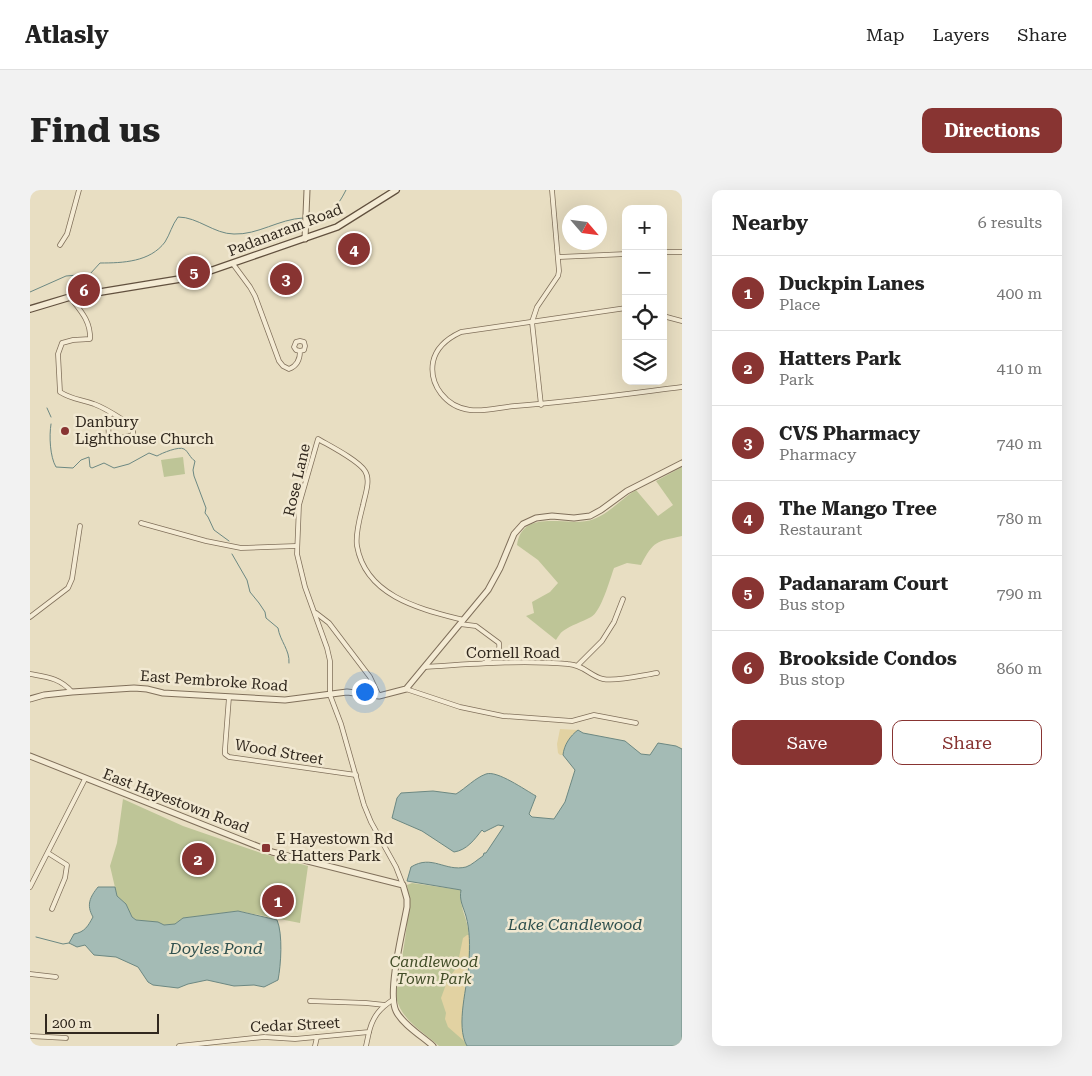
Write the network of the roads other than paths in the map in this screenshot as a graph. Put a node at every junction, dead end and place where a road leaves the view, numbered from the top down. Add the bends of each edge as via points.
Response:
1 (79, 190) edge
2 (307, 190) edge
3 (396, 190) edge
4 (552, 190) edge
5 (305, 239) junction
6 (60, 245) dead end
7 (667, 252) edge
8 (682, 252) edge
9 (622, 254) edge
10 (559, 257) junction
11 (232, 264) junction
12 (70, 296) junction
13 (30, 309) edge
14 (622, 309) edge
15 (667, 317) edge
16 (682, 321) edge
17 (532, 322) junction
18 (300, 352) dead end
19 (682, 387) edge
20 (540, 405) junction
21 (111, 413) junction
22 (682, 463) edge
23 (141, 523) dead end
24 (80, 526) dead end
25 (296, 546) junction
26 (623, 599) dead end
27 (316, 613) junction
28 (30, 617) edge
29 (461, 622) junction
30 (484, 663) junction
31 (578, 665) junction
32 (425, 667) junction
33 (657, 673) dead end
34 (30, 674) edge
35 (406, 690) junction
36 (72, 692) junction
37 (330, 695) junction
38 (228, 696) junction
39 (379, 696) junction
40 (30, 699) edge
41 (636, 723) dead end
42 (30, 756) edge
43 (356, 775) junction
44 (85, 779) junction
45 (48, 853) junction
46 (403, 885) junction
47 (30, 887) edge
48 (52, 909) dead end
49 (30, 974) edge
50 (56, 977) dead end
51 (394, 999) junction
52 (310, 1001) dead end
53 (385, 1005) junction
54 (369, 1032) junction
55 (30, 1036) edge
56 (317, 1037) junction
57 (66, 1038) dead end
58 (179, 1046) edge
59 (315, 1046) edge
60 (366, 1046) edge
61 (434, 1046) edge

1 - 6 street via 67,234
2 - 5 street
3 - 5 main road, Padanaram Road via 339,226
4 - 10 street
5 - 11 main road, Padanaram Road
7 - 8 street
9 - 10 street
10 - 17 street via 558,276 537,306
11 - 12 main road, Padanaram Road via 180,279
11 - 18 street via 255,296 282,366 294,367
12 - 13 main road, Padanaram Road
12 - 21 street via 91,328 90,338 62,343 58,354 60,392
14 - 17 street
15 - 16 street
17 - 20 street
17 - 20 street via 461,332 441,346 432,369 435,385 444,398 462,408 488,410
19 - 20 street
21 - 21 street via 133,426 133,435 109,441 108,419
22 - 29 street via 627,491 590,516 552,516 523,524 514,534 488,590
23 - 25 street via 241,548
24 - 28 street via 68,588
25 - 27 street, Rose Lane via 305,587
25 - 29 street, Rose Lane via 299,505 318,439 354,461 366,473 368,481 357,546 364,566 377,586 420,609
26 - 31 street via 606,635
27 - 37 street, Rose Lane via 330,661
27 - 39 street, Rose Lane via 329,623 370,677
29 - 30 street via 476,626 499,642 497,654
29 - 32 street
30 - 31 street, Cornell Road
30 - 32 street, Cornell Road
31 - 33 street, Cornell Road via 611,680
32 - 35 street
34 - 36 street via 55,678
35 - 39 street, East Pembroke Road
35 - 41 street via 503,716 572,721 594,715
36 - 38 street, East Pembroke Road via 141,688 163,694
36 - 40 street, East Pembroke Road
37 - 38 street, East Pembroke Road via 285,700
37 - 39 street, East Pembroke Road via 347,692
37 - 43 street, Rose Lane
38 - 43 street, Wood Street via 225,754 229,757
42 - 44 street, East Hayestown Road
43 - 46 street, Rose Lane via 371,822
44 - 45 street
44 - 46 street, East Hayestown Road via 272,852
45 - 47 street
45 - 48 street via 67,865
46 - 51 street via 407,907
49 - 50 street
51 - 53 street
51 - 61 street via 401,1019
52 - 53 street
53 - 54 street via 377,1012
54 - 56 street, Cedar Street
54 - 60 street
55 - 57 street
56 - 58 street, Cedar Street via 264,1037
56 - 59 street

